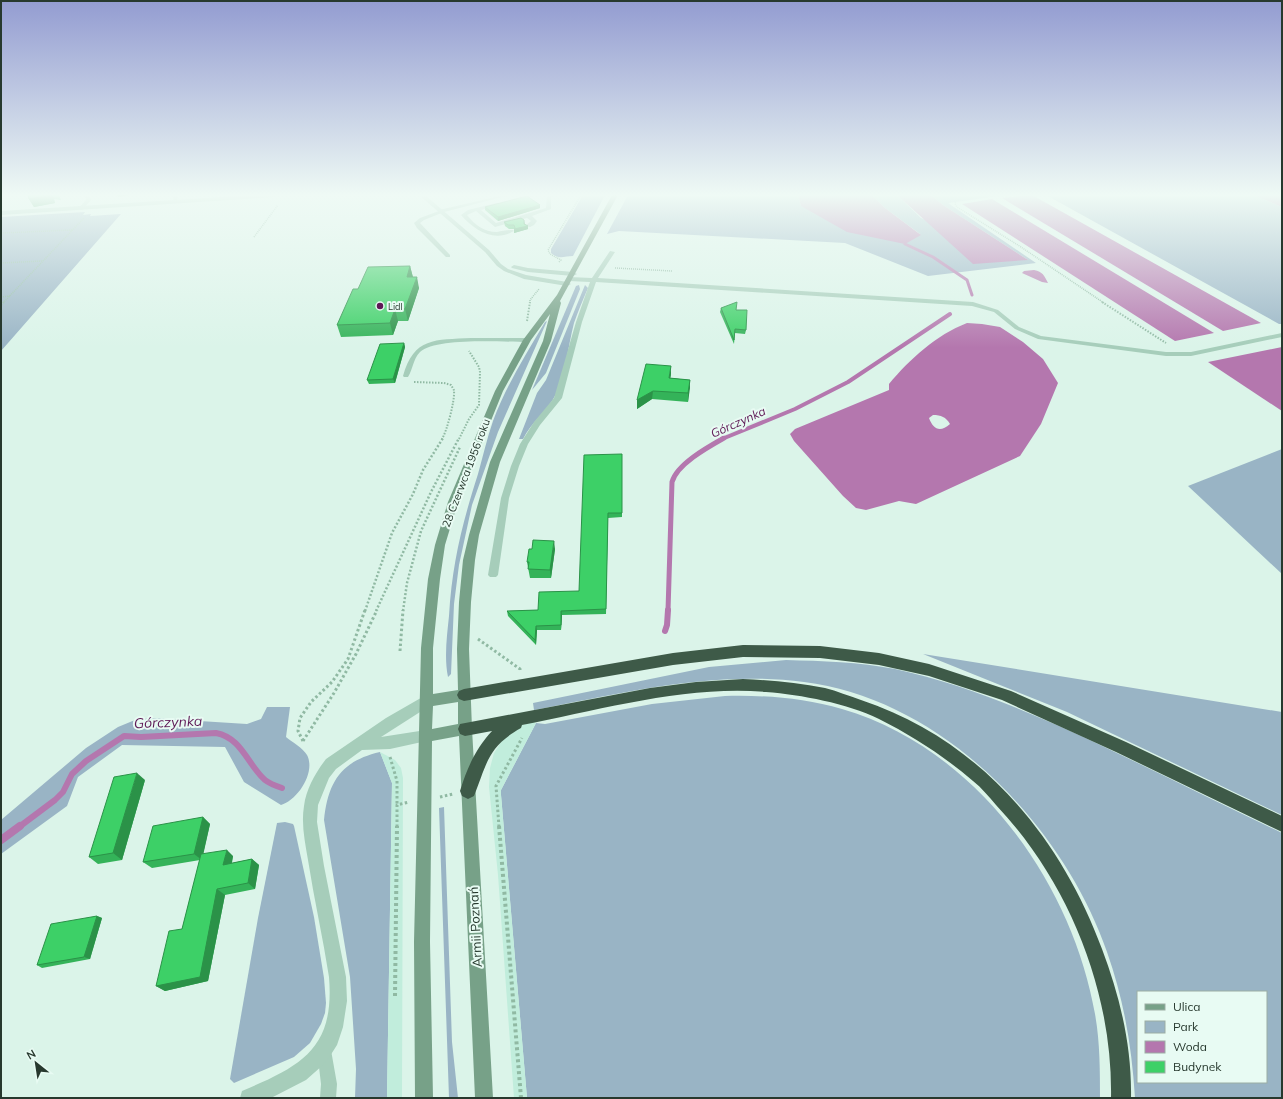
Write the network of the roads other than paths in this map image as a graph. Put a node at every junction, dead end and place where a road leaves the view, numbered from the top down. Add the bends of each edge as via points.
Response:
1 (438, 246) edge
2 (482, 246) edge
3 (587, 246) edge
4 (487, 251) junction
5 (612, 252) dead end
6 (448, 256) dead end
7 (569, 279) junction
8 (594, 280) junction
9 (558, 299) junction
10 (1282, 335) edge
11 (527, 340) junction
12 (406, 376) road end
13 (492, 575) dead end
14 (464, 695) junction
15 (426, 701) junction
16 (527, 718) junction
17 (465, 729) junction
18 (426, 736) junction
19 (359, 744) junction
20 (467, 757) joint
21 (468, 791) junction
22 (1282, 824) edge
23 (324, 1050) junction
24 (249, 1098) edge
25 (328, 1098) edge
26 (424, 1098) edge
27 (484, 1098) edge
28 (1121, 1098) edge

1 - 6 lane
2 - 4 street
3 - 7 main road, 28 Czerwca 1956 roku
4 - 7 street via 514,267 550,272
4 - 7 street via 500,266 514,274 545,281
5 - 8 lane
7 - 8 lane
7 - 9 main road, 28 Czerwca 1956 roku
8 - 10 lane via 973,304 996,311 1017,328 1040,338 1184,355
8 - 13 lane via 579,322 558,398 524,444 515,466 505,498
9 - 11 main road, 28 Czerwca 1956 roku
9 - 14 main road, 28 Czerwca 1956 roku via 547,341 495,462 474,535 465,602
11 - 12 lane via 457,341 431,345 420,349 411,359
11 - 15 main road, 28 Czerwca 1956 roku via 484,423 446,523 434,579 428,632
14 - 15 main road
14 - 17 main road, 28 Czerwca 1956 roku
14 - 22 highway via 673,659 743,651 795,650 879,659 929,670 1006,695 1114,743
15 - 18 main road, 28 Czerwca 1956 roku
15 - 19 street
16 - 17 highway
16 - 21 highway via 506,728 492,740 481,756
16 - 28 highway via 650,694 708,687 764,686 805,689 849,700 884,713 941,745 995,790 1034,837 1060,876 1082,918 1110,1000 1119,1056
17 - 18 main road
17 - 20 main road, 28 Czerwca 1956 roku
18 - 19 street via 390,743
18 - 26 main road, 28 Czerwca 1956 roku via 422,942
19 - 23 street via 331,764 318,784 311,805 312,840 336,970 338,1000 332,1036
20 - 21 main road, Armii Poznań
21 - 27 main road, Armii Poznań
23 - 24 street via 300,1073
23 - 25 lane via 329,1084

